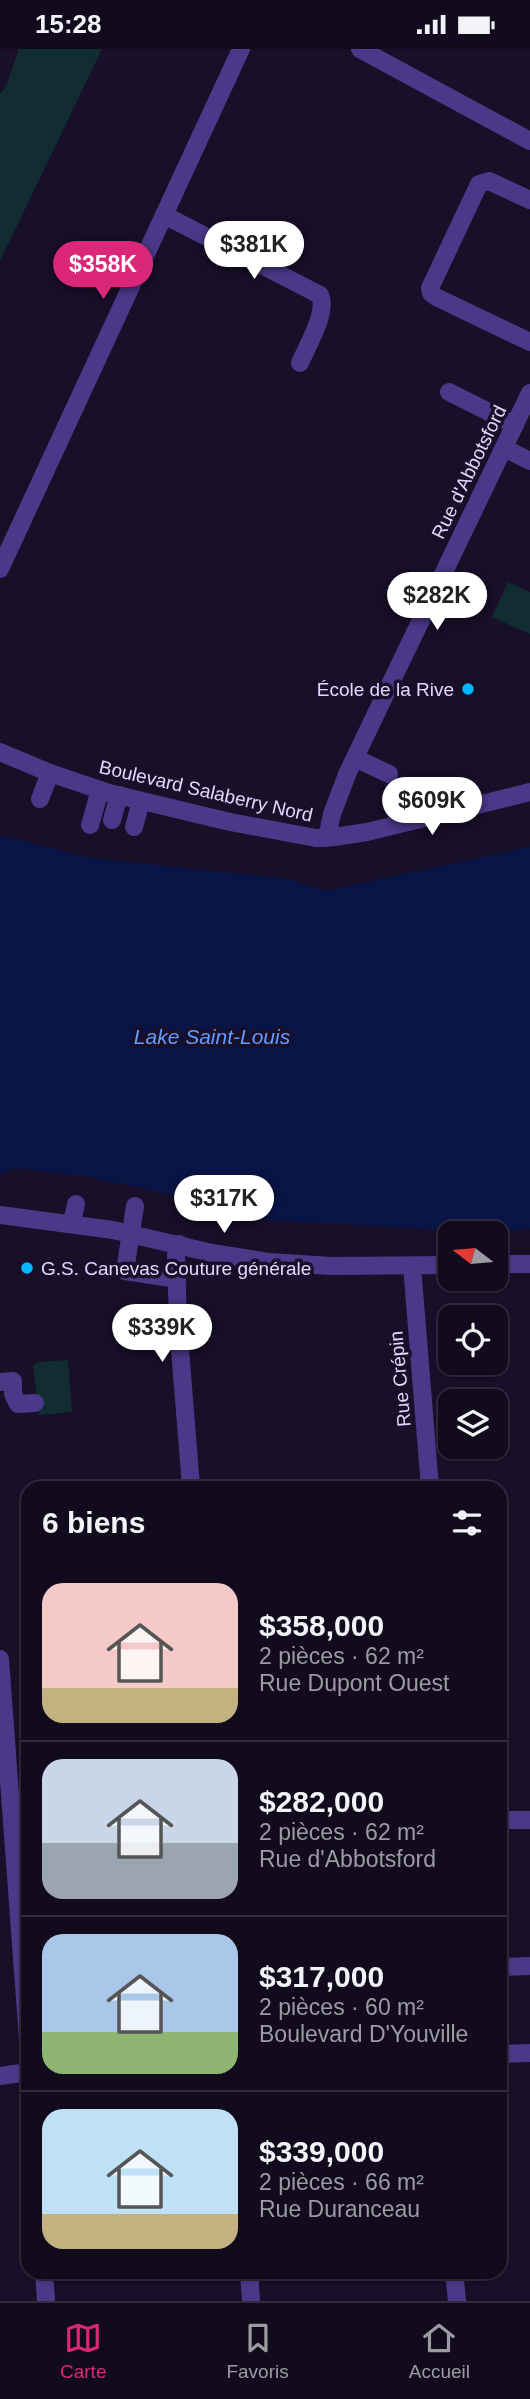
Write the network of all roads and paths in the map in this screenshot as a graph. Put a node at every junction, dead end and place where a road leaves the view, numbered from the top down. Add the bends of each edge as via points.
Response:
1 (241, 49) edge
2 (360, 49) edge
3 (530, 141) edge
4 (530, 199) edge
5 (164, 215) junction
6 (530, 342) edge
7 (300, 363) dead end
8 (449, 393) dead end
9 (530, 393) edge
10 (515, 425) junction
11 (504, 448) junction
12 (530, 461) edge
13 (0, 569) edge
14 (435, 590) junction
15 (463, 604) dead end
16 (0, 753) edge
17 (355, 758) junction
18 (50, 773) junction
19 (389, 775) dead end
20 (100, 790) junction
21 (530, 792) edge
22 (119, 795) junction
23 (40, 799) dead end
24 (141, 801) junction
25 (111, 820) dead end
26 (90, 824) dead end
27 (134, 827) dead end
28 (327, 838) junction
29 (76, 1204) dead end
30 (135, 1206) dead end
31 (0, 1215) edge
32 (72, 1223) junction
33 (129, 1234) junction
34 (179, 1244) junction
35 (508, 1264) edge
36 (530, 1264) edge
37 (438, 1265) edge
38 (412, 1266) junction
39 (177, 1279) junction
40 (0, 1382) edge
41 (35, 1403) dead end
42 (191, 1481) edge
43 (430, 1481) edge
44 (0, 1660) edge
45 (507, 1820) edge
46 (530, 1820) edge
47 (21, 1944) edge
48 (530, 1966) edge
49 (507, 1967) edge
50 (530, 2053) edge
51 (507, 2054) edge
52 (21, 2073) edge
53 (0, 2076) edge
54 (45, 2279) edge
55 (250, 2279) edge
56 (455, 2279) edge
57 (46, 2301) edge
58 (251, 2301) edge
59 (457, 2301) edge

1 - 5 street
2 - 3 street
4 - 6 street via 489,180 479,184 430,288 436,297
5 - 7 street via 320,295 322,312
5 - 13 street
8 - 10 street
9 - 10 street, Rue d'Abbotsford
10 - 11 street, Rue d'Abbotsford
11 - 12 street
11 - 14 street, Rue d'Abbotsford
14 - 15 street
14 - 17 street, Rue d'Abbotsford
16 - 18 street, Boulevard Salaberry Nord
17 - 19 street
17 - 28 street, Rue d'Abbotsford
18 - 20 street, Boulevard Salaberry Nord
18 - 23 street
20 - 22 street, Boulevard Salaberry Nord
20 - 26 street
21 - 28 street, Boulevard Salaberry Nord
22 - 24 street, Boulevard Salaberry Nord
22 - 25 street
24 - 27 street
24 - 28 street, Boulevard Salaberry Nord via 269,831
29 - 32 street
30 - 33 street
31 - 32 street
32 - 33 street
33 - 34 street
33 - 39 street via 125,1271
34 - 38 street via 269,1262
34 - 39 street
35 - 36 street
37 - 38 street
38 - 43 street, Rue Crépin
39 - 42 street
40 - 41 street via 13,1381 18,1404
44 - 47 street
45 - 46 street
48 - 49 street
50 - 51 street
52 - 53 street
54 - 57 street
55 - 58 street
56 - 59 street

